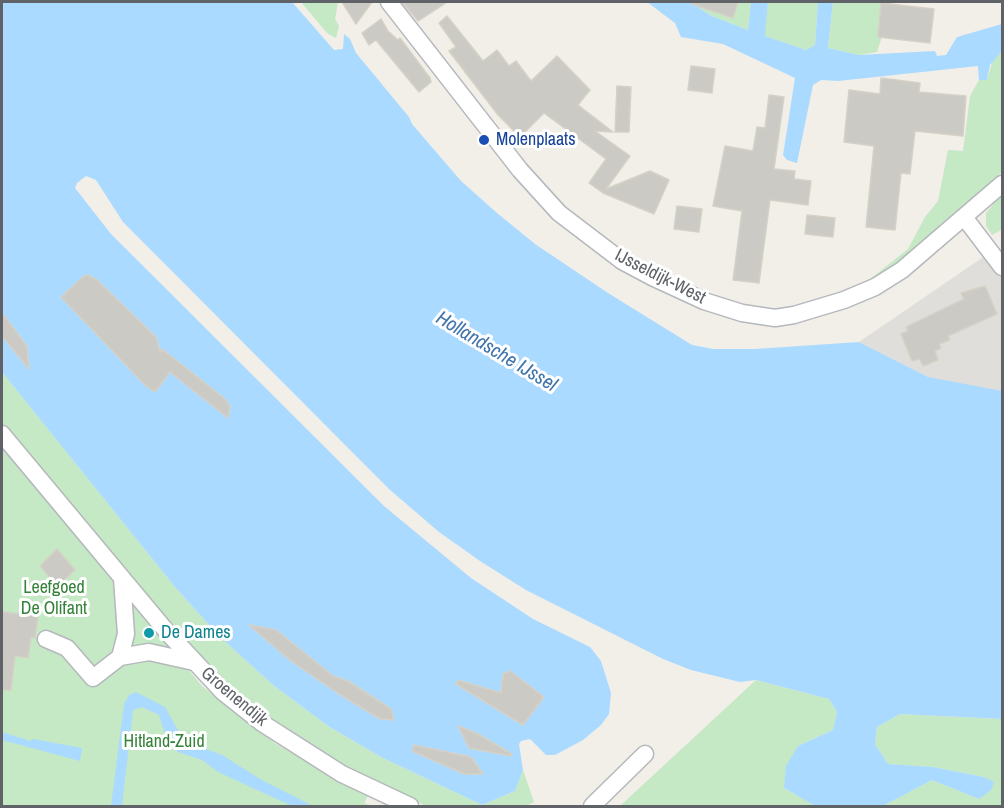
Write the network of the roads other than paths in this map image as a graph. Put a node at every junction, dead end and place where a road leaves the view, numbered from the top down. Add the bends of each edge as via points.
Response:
1 (389, 2) edge
2 (1002, 184) edge
3 (964, 217) junction
4 (1002, 267) edge
5 (2, 434) edge
6 (122, 577) junction
7 (46, 639) dead end
8 (120, 657) junction
9 (194, 662) junction
10 (645, 753) dead end
11 (410, 807) edge
12 (592, 807) edge

1 - 3 street, IJsseldijk-West via 520,170 559,213 622,261 704,301 775,318 844,300 902,270
2 - 3 street, IJsseldijk-West
3 - 4 street
5 - 6 street, Groenendijk
6 - 8 street via 126,634
6 - 9 street, Groenendijk
7 - 8 street via 67,648 93,678
8 - 9 street via 149,652
9 - 11 street, Groenendijk via 262,723 342,774
10 - 12 street

